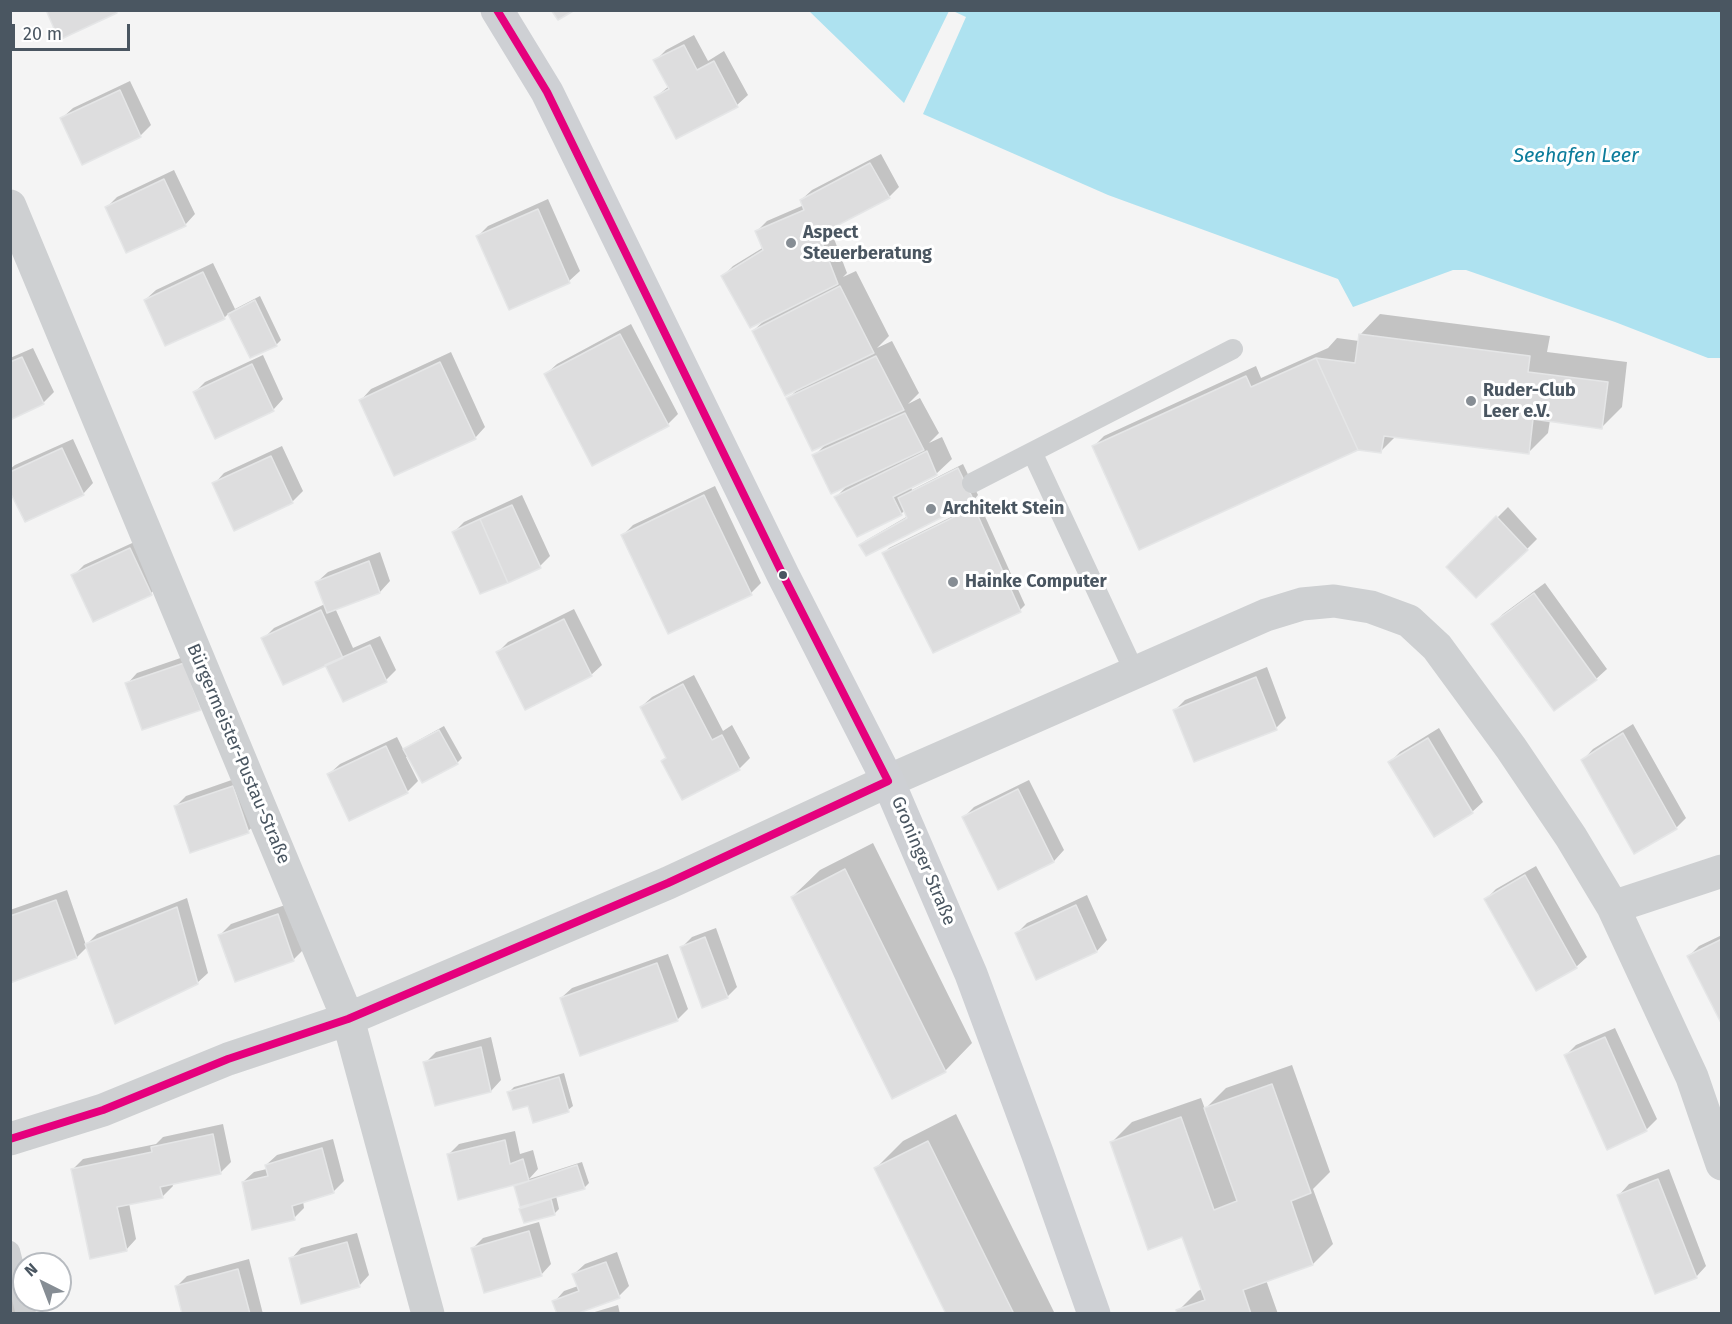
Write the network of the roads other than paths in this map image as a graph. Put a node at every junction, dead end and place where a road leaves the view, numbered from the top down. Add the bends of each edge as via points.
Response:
1 (497, 10) edge
2 (10, 206) edge
3 (1233, 349) dead end
4 (1032, 452) junction
5 (972, 483) dead end
6 (1135, 673) junction
7 (888, 782) junction
8 (1722, 871) edge
9 (1613, 907) junction
10 (348, 1019) junction
11 (10, 1139) edge
12 (1722, 1164) edge
13 (10, 1251) edge
14 (26, 1314) edge
15 (428, 1314) edge
16 (1094, 1314) edge

1 - 7 street, Groninger Straße via 547,92
2 - 10 street, Bürgermeister-Pustau-Straße
3 - 4 lane
4 - 5 lane
4 - 6 lane
6 - 7 street
6 - 9 street via 1266,615 1302,604 1334,601 1371,607 1408,621 1437,647 1478,701
7 - 10 street via 668,884
7 - 16 street, Groninger Straße via 971,974
8 - 9 street
9 - 12 street via 1692,1077
10 - 11 street via 228,1059 103,1110
10 - 15 street, Bürgermeister-Pustau-Straße
13 - 14 lane

